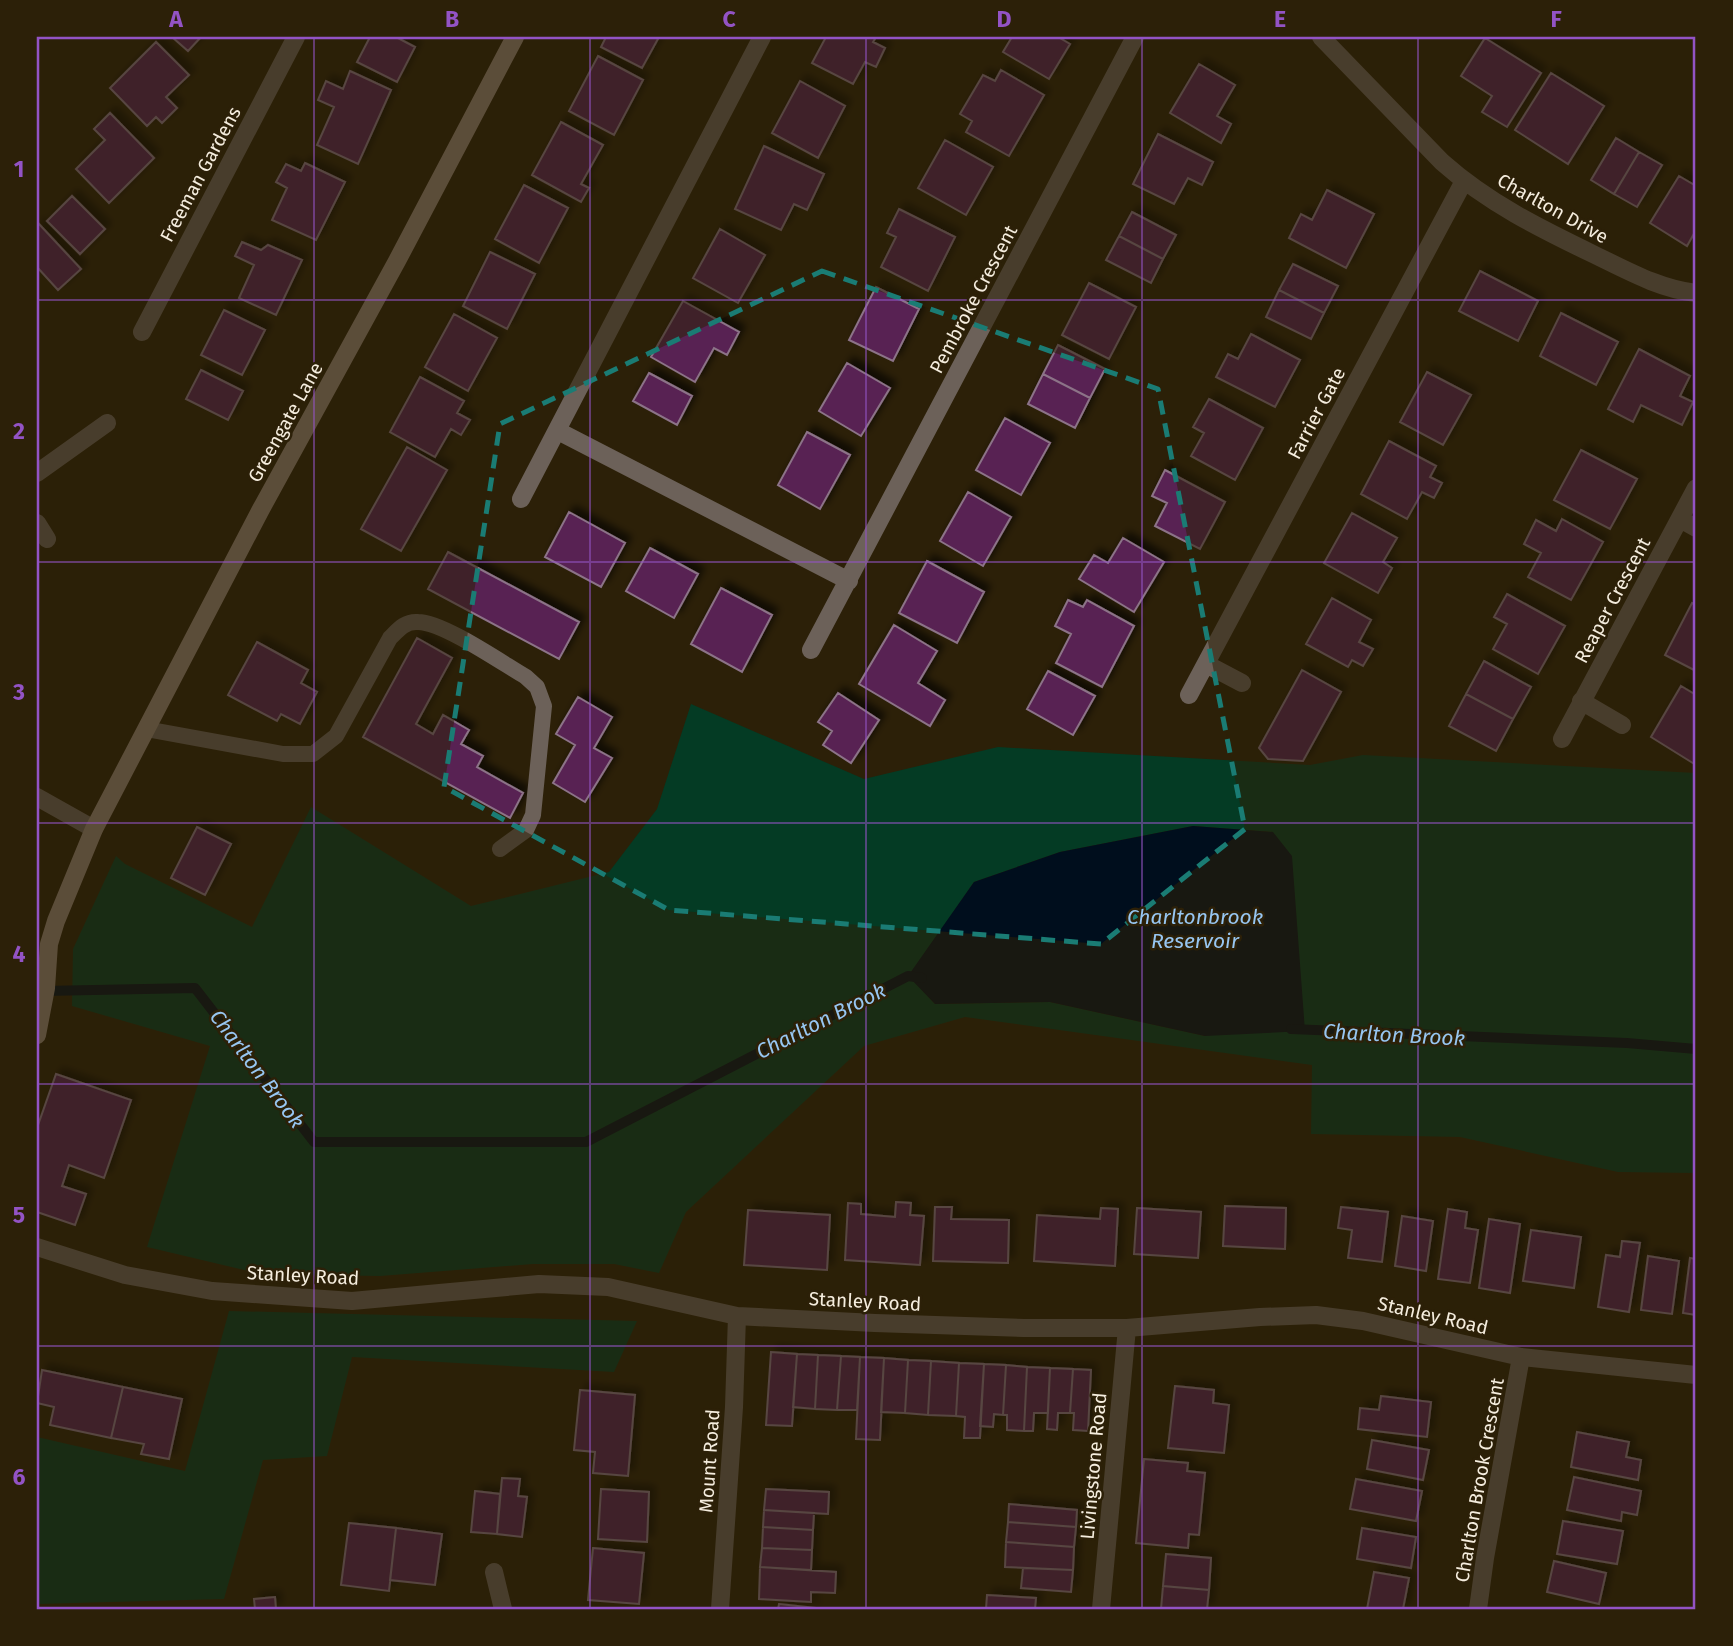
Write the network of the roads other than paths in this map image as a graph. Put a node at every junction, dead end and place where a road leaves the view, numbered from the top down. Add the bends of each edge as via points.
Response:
1 (296, 37) edge
2 (515, 37) edge
3 (762, 37) edge
4 (1135, 37) edge
5 (1328, 40) edge
6 (1464, 181) junction
7 (1696, 293) edge
8 (142, 331) dead end
9 (107, 423) dead end
10 (558, 431) junction
11 (37, 472) edge
12 (1696, 488) edge
13 (522, 499) dead end
14 (1680, 519) junction
15 (37, 523) edge
16 (1696, 528) edge
17 (47, 539) dead end
18 (849, 581) junction
19 (811, 650) dead end
20 (1206, 664) junction
21 (1242, 683) dead end
22 (1189, 695) dead end
23 (1581, 701) junction
24 (1622, 725) dead end
25 (146, 729) junction
26 (1562, 739) dead end
27 (37, 797) edge
28 (94, 829) junction
29 (500, 849) dead end
30 (37, 1035) edge
31 (37, 1247) edge
32 (737, 1315) junction
33 (1127, 1328) junction
34 (1521, 1357) junction
35 (1696, 1376) edge
36 (494, 1572) dead end
37 (503, 1609) edge
38 (720, 1609) edge
39 (1101, 1609) edge
40 (1478, 1609) edge

1 - 8 street, Freeman Gardens
2 - 25 street, Greengate Lane
3 - 10 street
4 - 18 street, Pembroke Crescent
5 - 6 street, Charlton Drive
6 - 7 street, Charlton Drive via 1523,220 1646,280
6 - 20 street, Farrier Gate
9 - 11 street
10 - 13 street
10 - 18 street
12 - 14 street, Reaper Crescent
14 - 16 street
14 - 23 street, Reaper Crescent
15 - 17 street
18 - 19 street, Pembroke Crescent
20 - 21 street
20 - 22 street, Farrier Gate
23 - 24 street
23 - 26 street, Reaper Crescent
25 - 28 street, Greengate Lane
25 - 29 lane via 283,754 313,754 336,736 390,638 403,625 417,621 439,627 526,677 537,687 544,706 533,815 526,830
27 - 28 street
28 - 30 street, Greengate Lane via 56,921
31 - 32 street, Stanley Road via 125,1275 212,1291 352,1301 539,1283 608,1287
32 - 33 street, Stanley Road
32 - 38 street, Mount Road
33 - 34 street, Stanley Road via 1315,1315 1363,1321
33 - 39 street, Livingstone Road
34 - 35 street, Stanley Road
34 - 40 street, Charlton Brook Crescent
36 - 37 street

